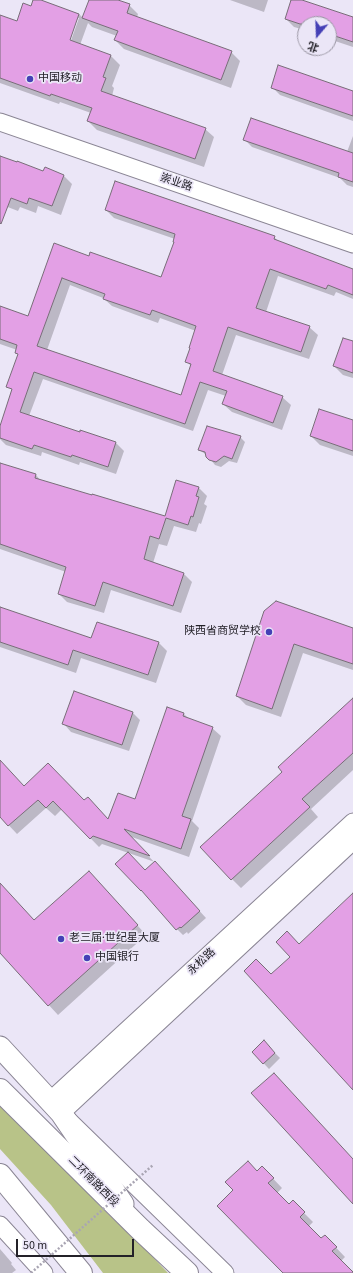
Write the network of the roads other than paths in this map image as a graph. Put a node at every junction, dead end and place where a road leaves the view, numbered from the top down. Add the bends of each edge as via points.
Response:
1 (0, 122) edge
2 (353, 244) edge
3 (353, 822) edge
4 (353, 841) edge
5 (0, 1047) edge
6 (0, 1090) edge
7 (56, 1107) junction
8 (0, 1175) edge
9 (0, 1181) edge
10 (27, 1207) junction
11 (0, 1225) edge
12 (140, 1229) junction
13 (44, 1273) edge
14 (81, 1273) edge
15 (187, 1273) edge
16 (225, 1273) edge

1 - 2 street, 崇业路
3 - 7 street, 永松路
4 - 7 street, 永松路
5 - 7 main road
6 - 12 highway, 二环南路西段
7 - 12 main road
7 - 16 street
8 - 10 highway
9 - 10 main road
10 - 14 highway
11 - 13 street
12 - 15 highway, 二环南路西段

